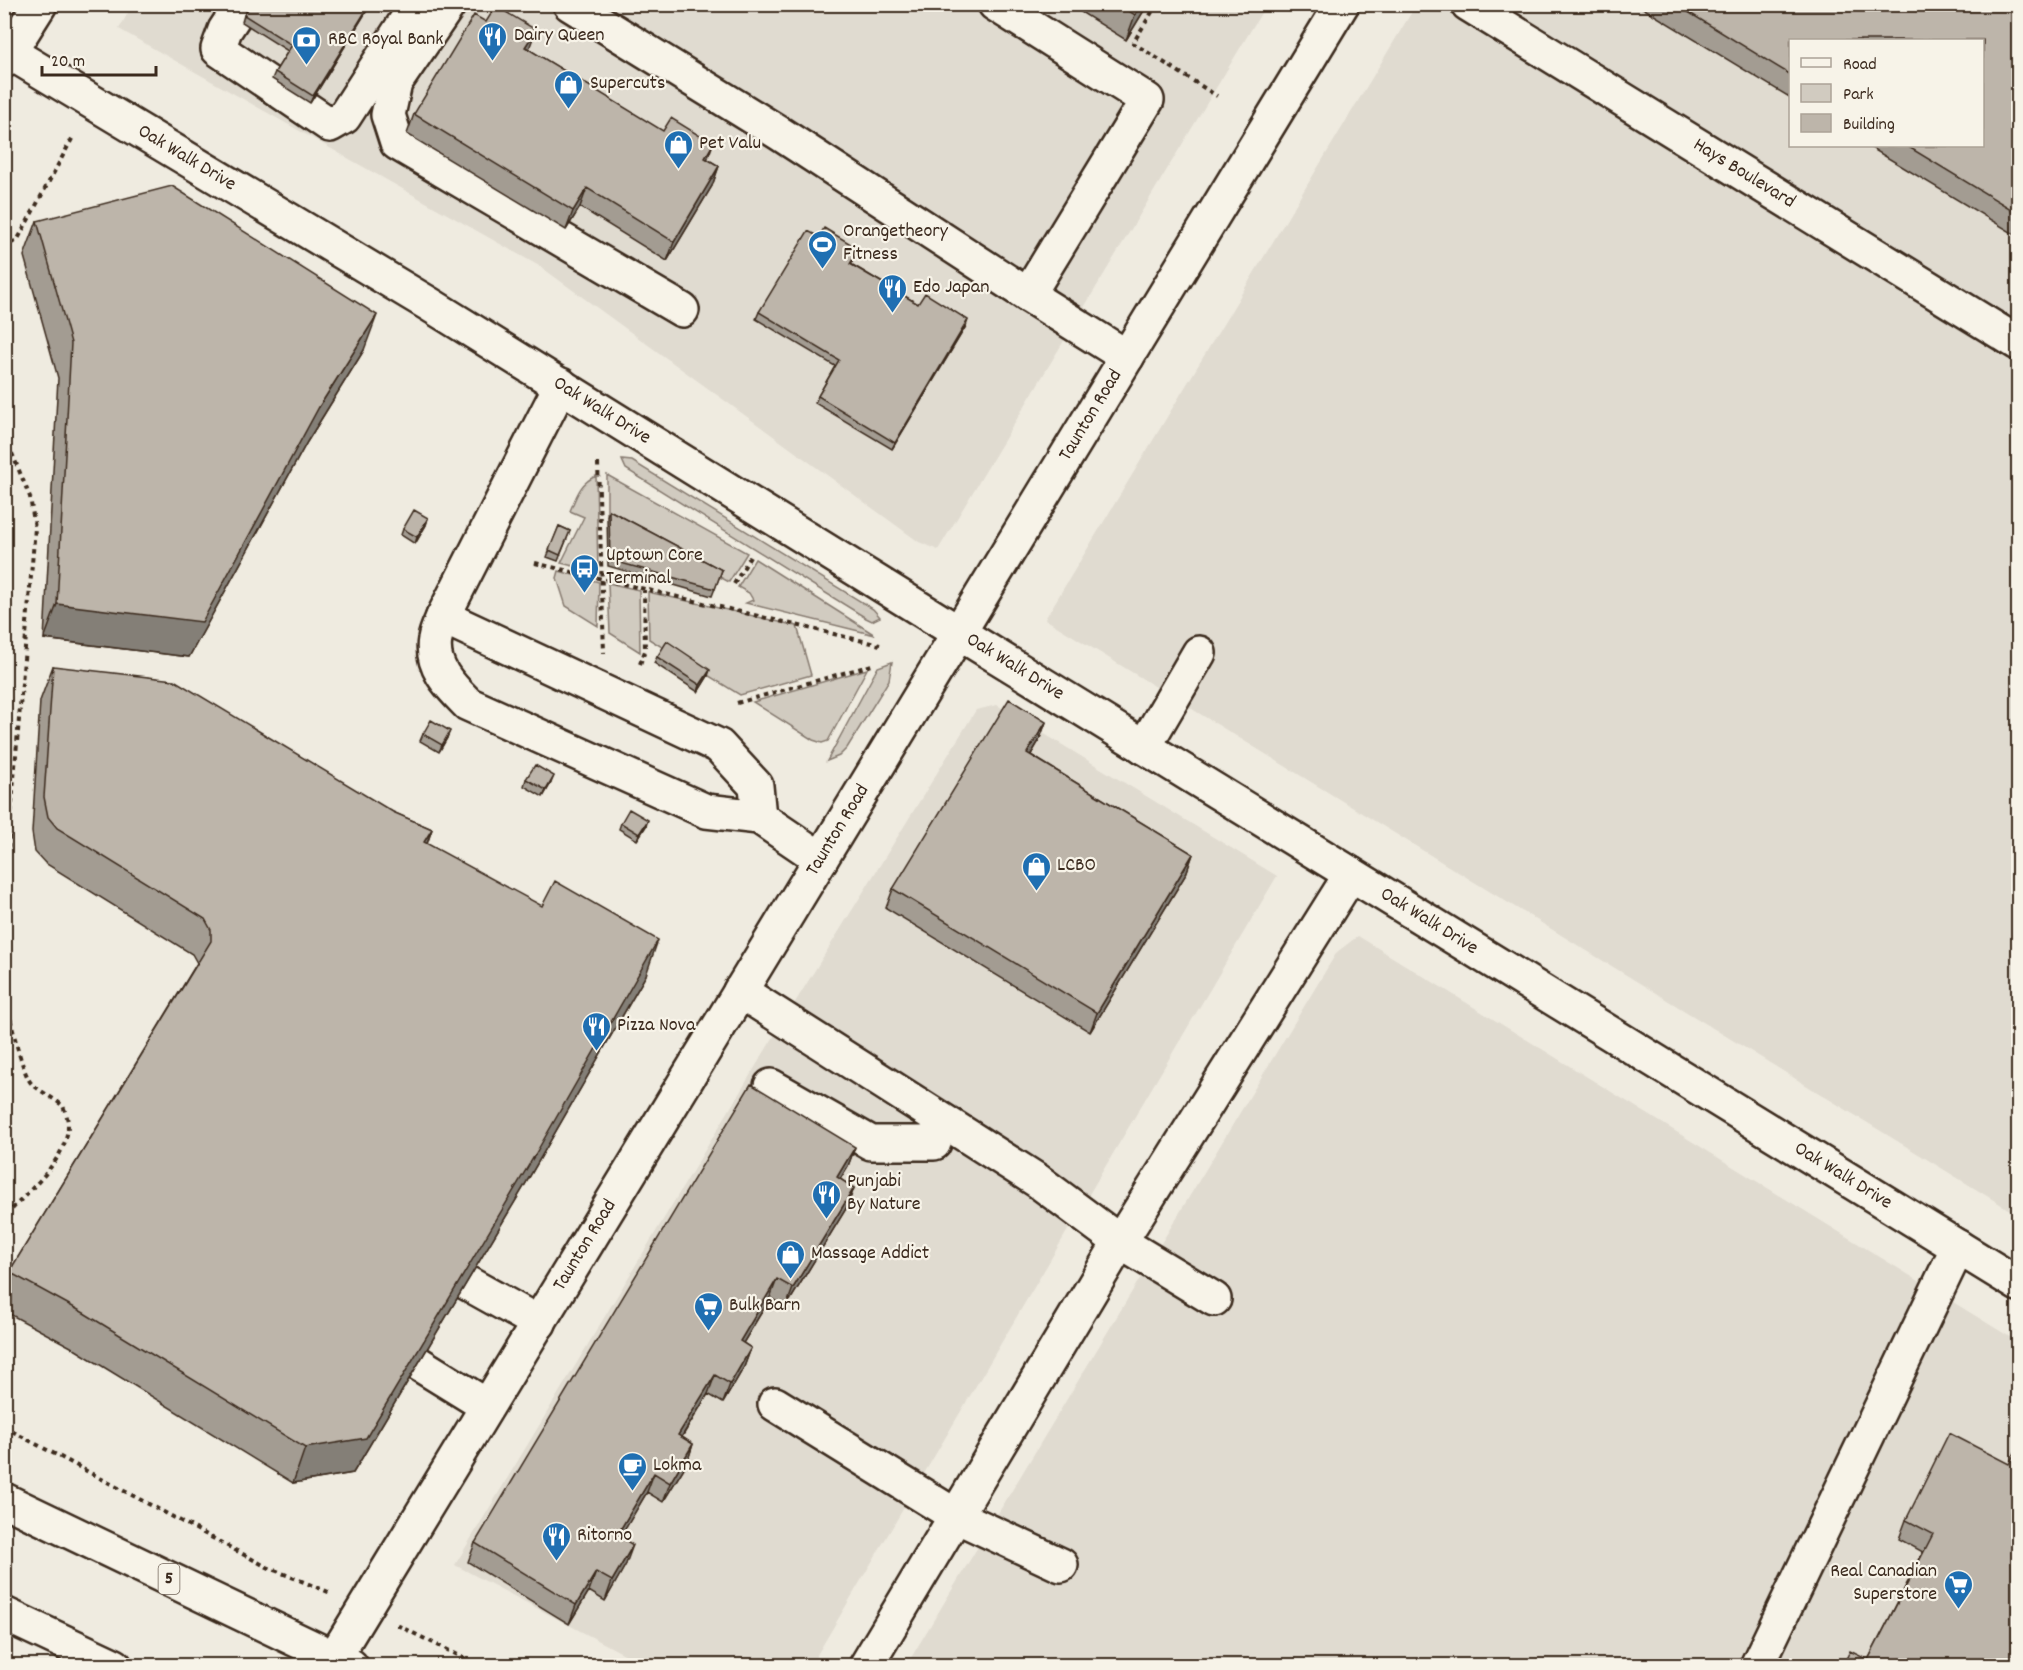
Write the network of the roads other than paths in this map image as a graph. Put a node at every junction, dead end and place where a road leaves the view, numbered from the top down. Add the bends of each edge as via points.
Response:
1 (40, 4) edge
2 (242, 4) edge
3 (417, 4) edge
4 (449, 4) edge
5 (570, 4) edge
6 (995, 4) edge
7 (1342, 4) edge
8 (1468, 4) edge
9 (7, 56) edge
10 (1028, 295) junction
11 (682, 310) dead end
12 (2019, 343) edge
13 (1127, 357) junction
14 (561, 385) junction
15 (443, 617) junction
16 (959, 633) junction
17 (1199, 653) dead end
18 (1144, 747) junction
19 (759, 817) junction
20 (821, 859) junction
21 (1352, 874) junction
22 (740, 992) junction
23 (771, 1086) dead end
24 (934, 1143) dead end
25 (1120, 1242) junction
26 (1958, 1247) junction
27 (467, 1282) edge
28 (2019, 1284) edge
29 (1214, 1299) dead end
30 (539, 1323) junction
31 (419, 1364) edge
32 (775, 1404) dead end
33 (488, 1406) junction
34 (4, 1500) edge
35 (956, 1516) junction
36 (1061, 1565) dead end
37 (4, 1614) edge
38 (343, 1662) edge
39 (115, 1665) edge
40 (866, 1665) edge
41 (1757, 1665) edge

1 - 9 street
2 - 3 street via 218,49 330,125 344,117
4 - 11 street via 395,83 388,115 397,143
5 - 10 street via 779,133
6 - 10 street via 1147,100
7 - 13 street, Taunton Road
8 - 12 street, Hays Boulevard
9 - 14 street, Oak Walk Drive
10 - 13 street
13 - 16 street, Taunton Road
14 - 15 street
14 - 16 street, Oak Walk Drive
15 - 19 street via 719,746 756,786
15 - 19 street via 434,640 436,663 447,683 468,704 706,811
16 - 18 street, Oak Walk Drive
16 - 20 street, Taunton Road
17 - 18 street
18 - 21 street, Oak Walk Drive
19 - 20 street
20 - 22 street, Taunton Road
21 - 25 street
21 - 26 street, Oak Walk Drive
22 - 25 street via 1038,1182
22 - 30 street, Taunton Road
23 - 24 street via 870,1143
25 - 29 street
25 - 35 street
26 - 28 street, Oak Walk Drive
26 - 41 street
27 - 30 street
30 - 33 street, Taunton Road
31 - 33 street
32 - 35 street
33 - 38 street, Taunton Road
34 - 38 street, 5
35 - 36 street
35 - 40 street
37 - 39 street

